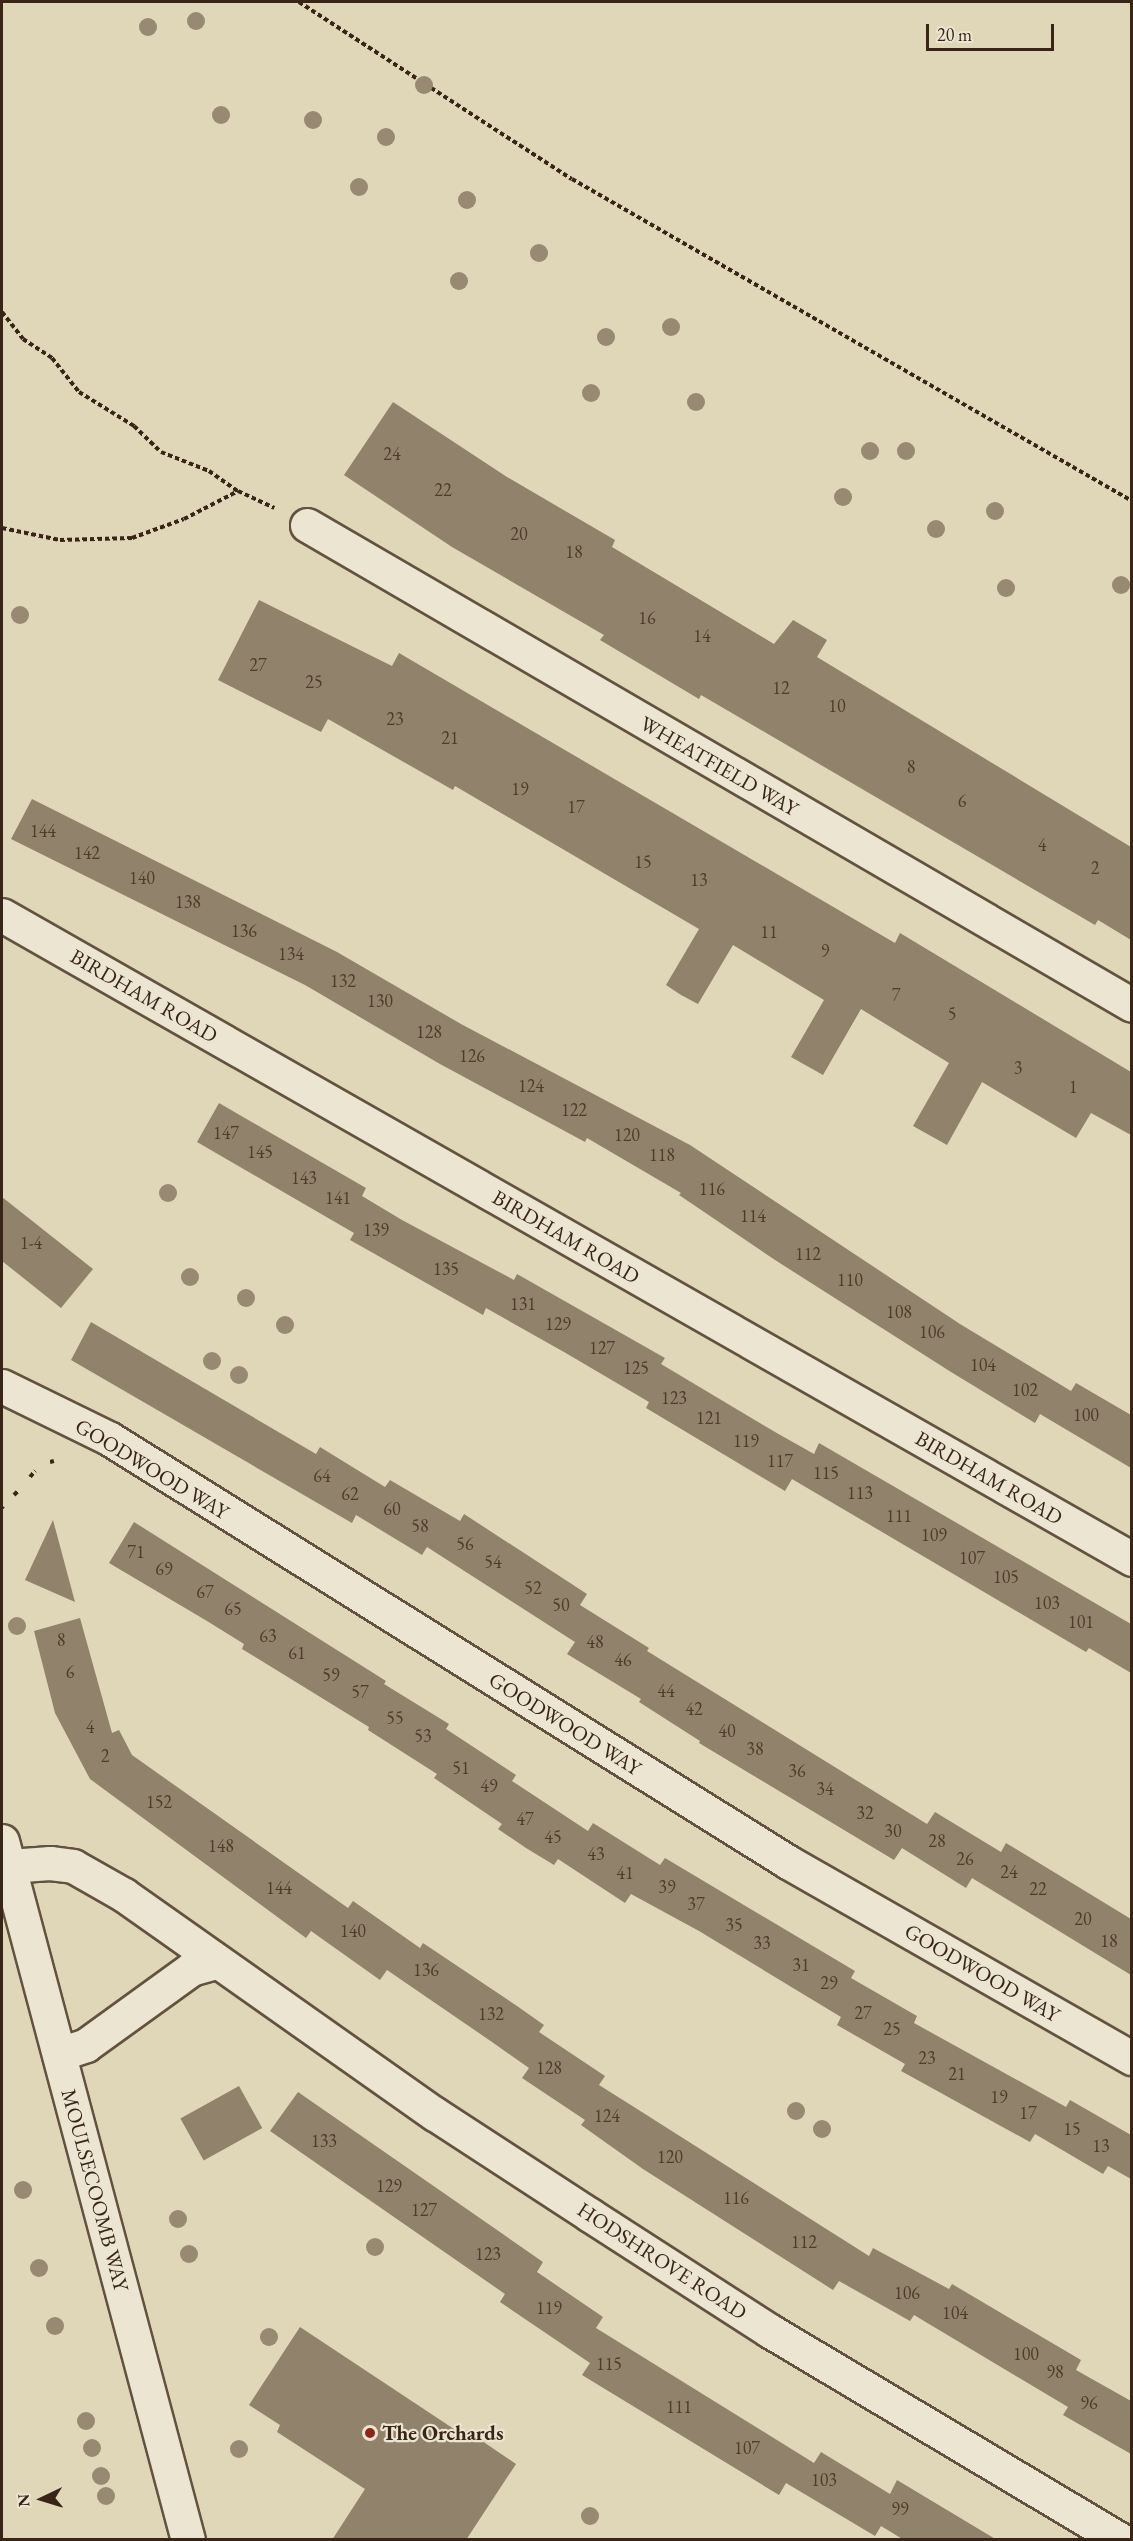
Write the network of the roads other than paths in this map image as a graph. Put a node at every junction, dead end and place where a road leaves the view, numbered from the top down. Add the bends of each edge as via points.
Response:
1 (307, 525) road end
2 (2, 915) edge
3 (1131, 1005) edge
4 (2, 1386) edge
5 (1131, 1559) edge
6 (7, 1873) edge
7 (216, 1962) junction
8 (59, 2054) junction
9 (1131, 2058) edge
10 (188, 2540) edge
11 (1121, 2540) edge

1 - 3 street, WHEATFIELD WAY
2 - 5 street, BIRDHAM ROAD
4 - 9 street, GOODWOOD WAY via 110,1439 778,1856
6 - 7 street, HODSHROVE ROAD via 50,1863 73,1866 124,1895
6 - 8 street, MOULSECOOMB WAY
7 - 8 street via 191,1969 86,2045
7 - 11 street, HODSHROVE ROAD via 435,2114 760,2324
8 - 10 street, MOULSECOOMB WAY

